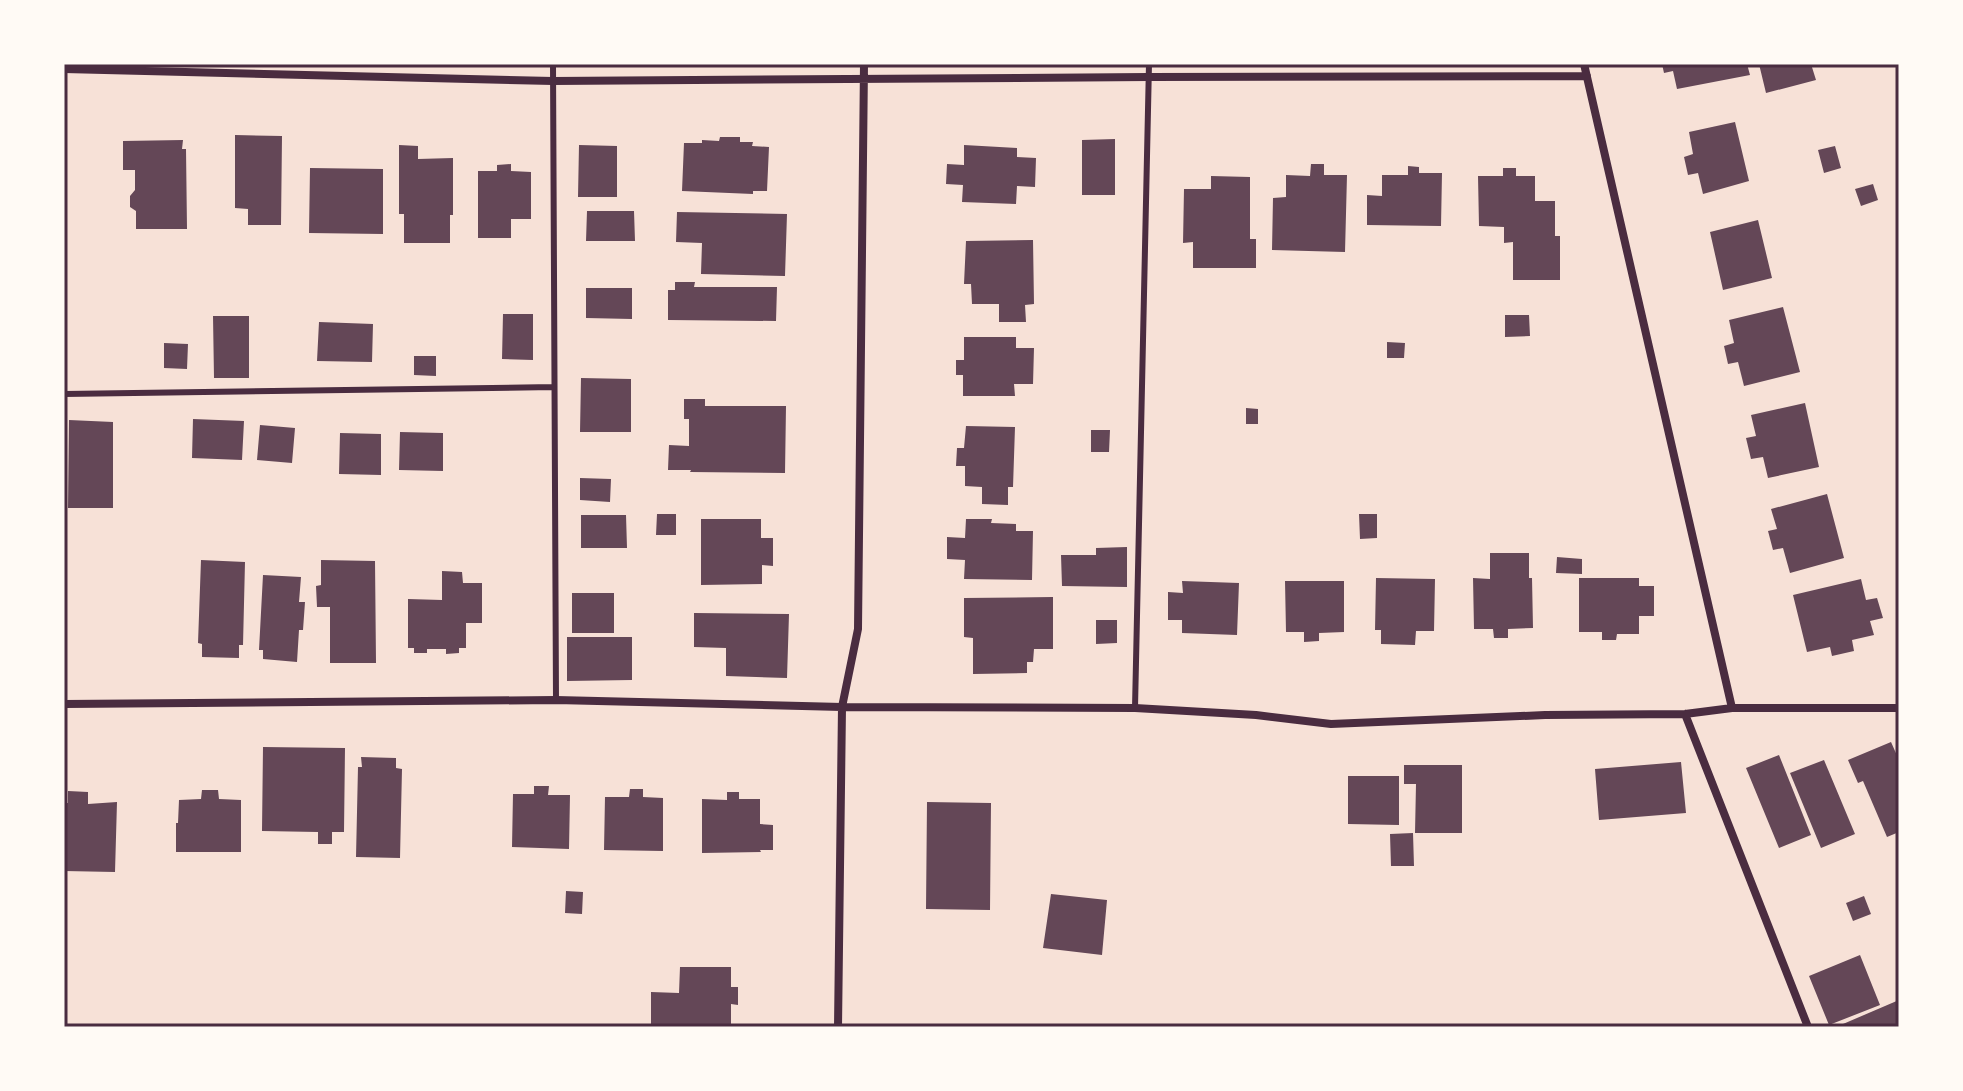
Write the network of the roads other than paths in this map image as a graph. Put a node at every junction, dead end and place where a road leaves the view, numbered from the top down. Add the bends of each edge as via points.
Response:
1 (553, 64) edge
2 (864, 64) edge
3 (1149, 64) edge
4 (1584, 64) edge
5 (64, 69) edge
6 (1587, 76) junction
7 (1149, 77) junction
8 (864, 80) junction
9 (553, 81) junction
10 (554, 387) junction
11 (64, 394) edge
12 (556, 700) junction
13 (64, 704) edge
14 (842, 707) junction
15 (1135, 708) junction
16 (1732, 708) junction
17 (1899, 708) edge
18 (1685, 714) junction
19 (838, 1027) edge
20 (1808, 1027) edge

1 - 9 lane
2 - 8 street
3 - 7 lane
4 - 6 street
5 - 9 street
6 - 7 street
6 - 16 street
7 - 8 street
7 - 15 lane
8 - 9 street
8 - 14 street via 858,629
9 - 10 lane
10 - 11 lane
10 - 12 lane
12 - 13 street
12 - 14 street
14 - 15 street
14 - 19 street
15 - 18 street via 1331,724
16 - 17 street
16 - 18 street
18 - 20 street

